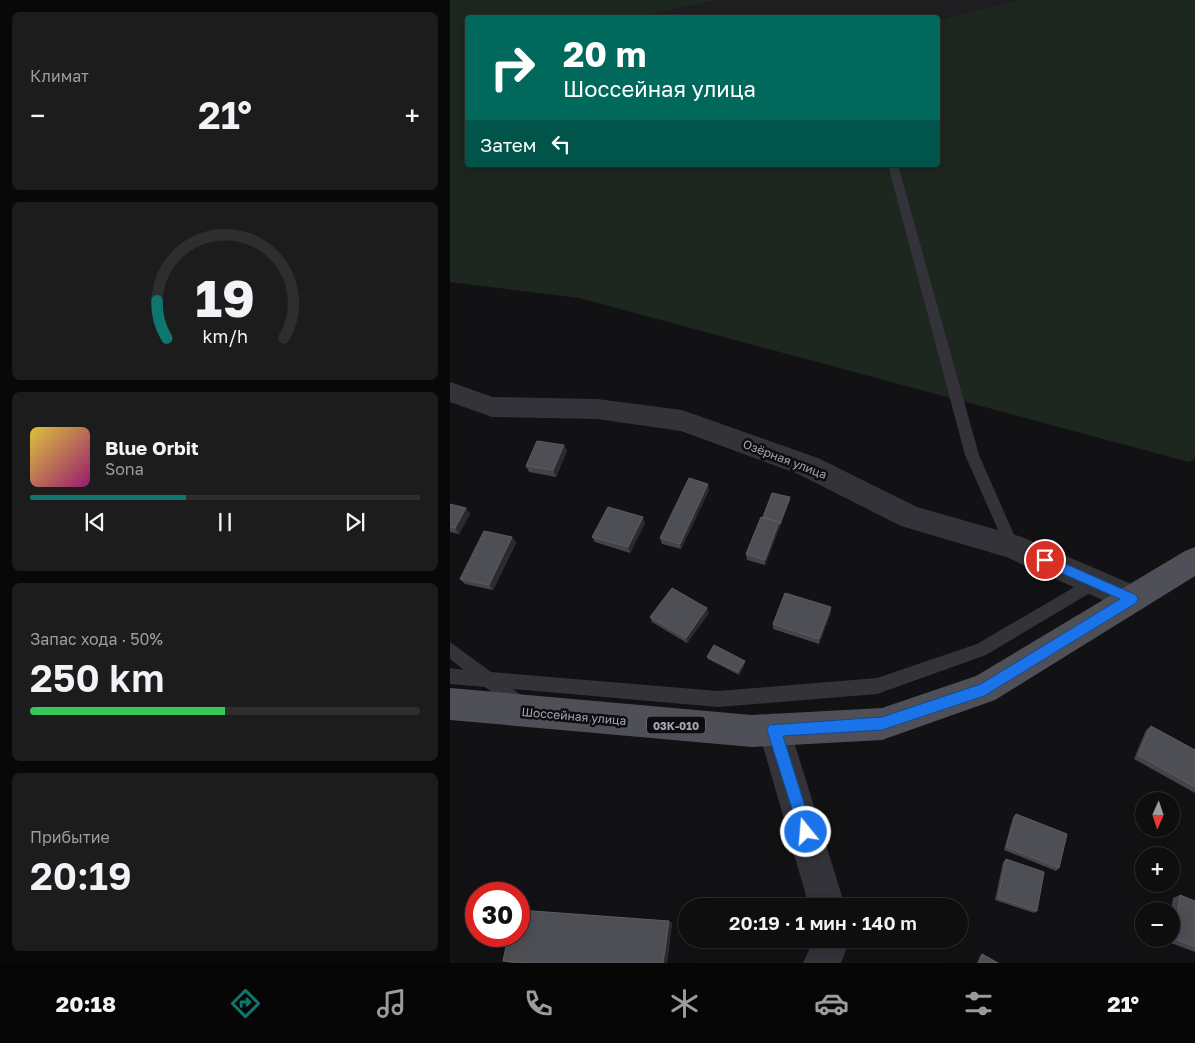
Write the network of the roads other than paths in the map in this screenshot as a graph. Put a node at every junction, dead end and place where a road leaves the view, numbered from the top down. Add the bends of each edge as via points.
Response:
1 (894, 167) edge
2 (450, 392) edge
3 (1012, 546) junction
4 (1195, 560) edge
5 (1095, 582) junction
6 (1132, 599) junction
7 (450, 649) edge
8 (450, 676) edge
9 (487, 680) junction
10 (450, 704) edge
11 (532, 713) junction
12 (774, 730) junction
13 (825, 898) edge
14 (828, 948) edge
15 (822, 963) edge

1 - 3 lane via 972,455
2 - 3 street, Озёрная улица via 492,407 597,408 682,421 808,466 911,518
3 - 5 street, Озёрная улица
4 - 6 main road, Шоссейная улица / 03К-010
5 - 6 street, Озёрная улица
5 - 9 lane via 981,650 877,686 718,699
6 - 12 main road, Шоссейная улица / 03К-010 via 984,689 882,724
7 - 9 lane
8 - 9 lane
9 - 11 lane
10 - 11 main road, Шоссейная улица / 03К-010
11 - 12 main road, Шоссейная улица / 03К-010 via 752,731
12 - 13 street
14 - 15 street

